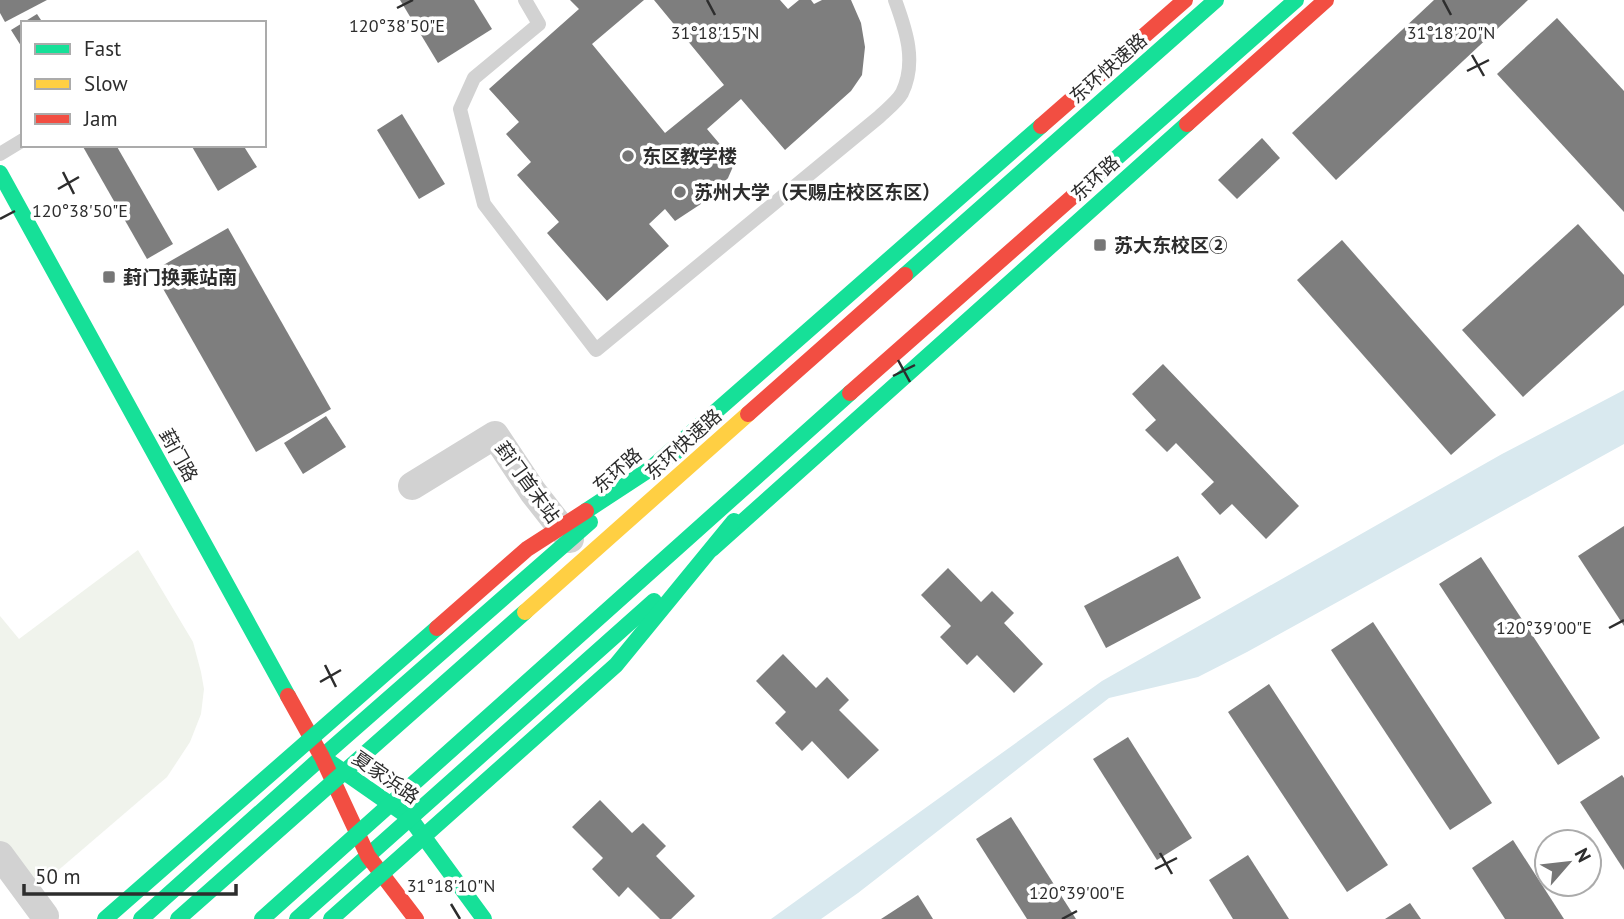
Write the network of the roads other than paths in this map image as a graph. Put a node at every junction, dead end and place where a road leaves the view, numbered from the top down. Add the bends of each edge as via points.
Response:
1 (525, 0) edge
2 (895, 0) edge
3 (1185, 0) edge
4 (1216, 0) edge
5 (1296, 0) edge
6 (1326, 0) edge
7 (21, 142) edge
8 (0, 154) edge
9 (0, 173) edge
10 (781, 385) junction
11 (814, 424) junction
12 (412, 486) dead end
13 (570, 539) junction
14 (322, 757) junction
15 (411, 818) junction
16 (0, 855) edge
17 (368, 856) junction
18 (44, 916) dead end
19 (105, 919) edge
20 (141, 919) edge
21 (178, 919) edge
22 (262, 919) edge
23 (297, 919) edge
24 (331, 919) edge
25 (416, 919) edge
26 (484, 919) edge

1 - 2 lane via 539,24 474,78 460,109 484,204 596,350 901,95 909,47
3 - 13 main road, 东环路
4 - 10 main road, 东环快速路, bridge
5 - 11 main road, bridge
6 - 15 main road, 东环路
7 - 8 lane
9 - 14 main road, 葑门路
10 - 19 main road, bridge via 527,549
10 - 21 main road, 东环快速路, bridge
11 - 22 main road, bridge
11 - 24 main road, bridge via 616,666
12 - 13 street, 葑门首末站 via 495,435
13 - 14 main road, 东环路
14 - 15 main road, 夏家浜路
14 - 17 main road, 夏家浜路
14 - 20 main road, 东环路
15 - 17 main road, 东环路
15 - 26 main road, 夏家浜路
16 - 18 street
17 - 23 main road, 东环路
17 - 25 main road, 夏家浜路

